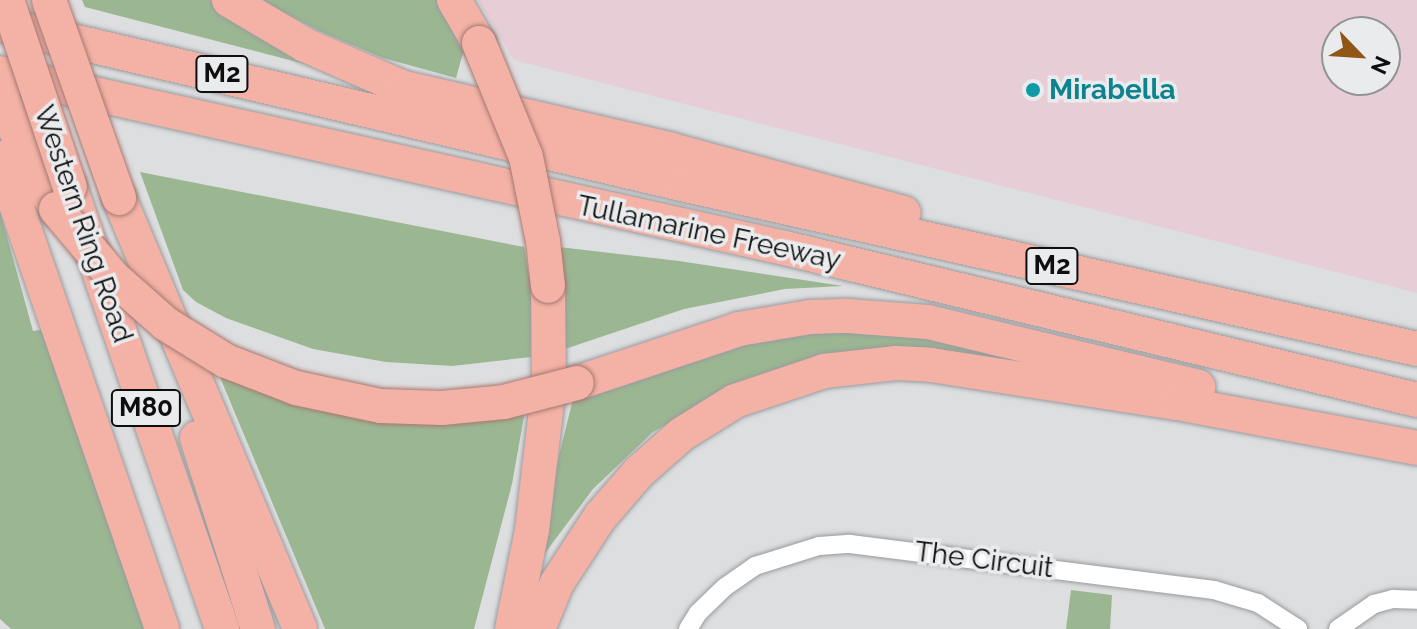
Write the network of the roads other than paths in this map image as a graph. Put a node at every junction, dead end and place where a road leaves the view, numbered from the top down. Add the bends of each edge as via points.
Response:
1 (7, 0) edge
2 (49, 0) edge
3 (229, 0) edge
4 (454, 0) edge
5 (0, 5) edge
6 (0, 24) edge
7 (0, 73) edge
8 (0, 93) edge
9 (444, 125) junction
10 (2, 165) edge
11 (119, 198) junction
12 (1334, 328) junction
13 (1417, 349) edge
14 (1417, 400) edge
15 (1417, 445) edge
16 (542, 447) junction
17 (1417, 600) edge
18 (162, 629) edge
19 (222, 629) edge
20 (258, 629) edge
21 (300, 629) edge
22 (495, 629) edge
23 (512, 629) edge
24 (538, 629) edge
25 (688, 629) edge
26 (1298, 629) edge
27 (1338, 629) edge

1 - 19 highway, Western Ring Road / M80, bridge
2 - 11 highway, Western Ring Road / M80, bridge
3 - 12 highway via 305,45 404,88 838,192 969,233
4 - 16 highway, bridge via 479,43 526,157 543,241 550,350
5 - 9 highway
6 - 9 highway, Tullamarine Freeway / M2
7 - 14 highway, Tullamarine Freeway / M2 via 789,249
8 - 15 highway, bridge via 56,209 114,278 166,324 226,361 324,396 412,408 489,404 565,387 739,329 848,316 928,322
9 - 12 highway, Tullamarine Freeway / M2 via 686,185
10 - 18 highway
11 - 20 highway, Western Ring Road / M80
11 - 21 highway
12 - 13 highway, Tullamarine Freeway / M2
15 - 24 highway via 931,365 824,371 735,401 682,434 639,472 600,517 557,583
16 - 22 highway
16 - 23 highway
17 - 27 street via 1374,604
25 - 26 street, The Circuit via 725,587 755,566 819,546 850,544 1214,590 1258,603

